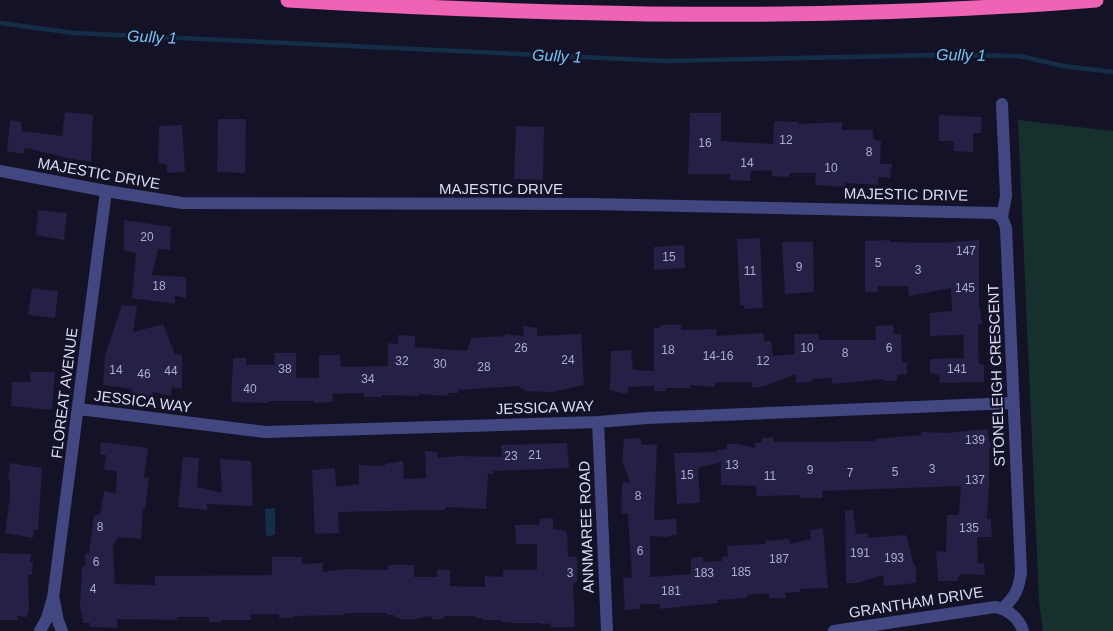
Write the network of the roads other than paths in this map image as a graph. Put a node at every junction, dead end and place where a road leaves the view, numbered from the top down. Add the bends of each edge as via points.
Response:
1 (288, 0) edge
2 (1096, 0) edge
3 (1002, 104) dead end
4 (0, 172) edge
5 (106, 191) junction
6 (1002, 217) junction
7 (1013, 403) junction
8 (79, 410) junction
9 (598, 422) junction
10 (54, 598) junction
11 (1003, 608) junction
12 (40, 631) edge
13 (46, 631) edge
14 (56, 631) edge
15 (62, 631) edge
16 (606, 631) edge
17 (834, 631) edge
18 (1023, 631) edge

1 - 2 highway via 574,14 743,15 902,12
3 - 6 street, STONELEIGH CRESCENT via 1006,196
4 - 5 street, MAJESTIC DRIVE
5 - 6 street, MAJESTIC DRIVE via 182,202 987,212
5 - 8 street, FLOREAT AVENUE
6 - 7 street, STONELEIGH CRESCENT via 1006,228
7 - 9 street, JESSICA WAY
7 - 11 street, STONELEIGH CRESCENT via 1021,572 1017,592
8 - 9 street, JESSICA WAY via 265,432
8 - 10 street, FLOREAT AVENUE
9 - 16 street, ANNMAREE ROAD
10 - 12 street, FLOREAT AVENUE
10 - 15 street, FLOREAT AVENUE
11 - 17 street, GRANTHAM DRIVE via 991,607
11 - 18 street via 1015,616
13 - 14 street

